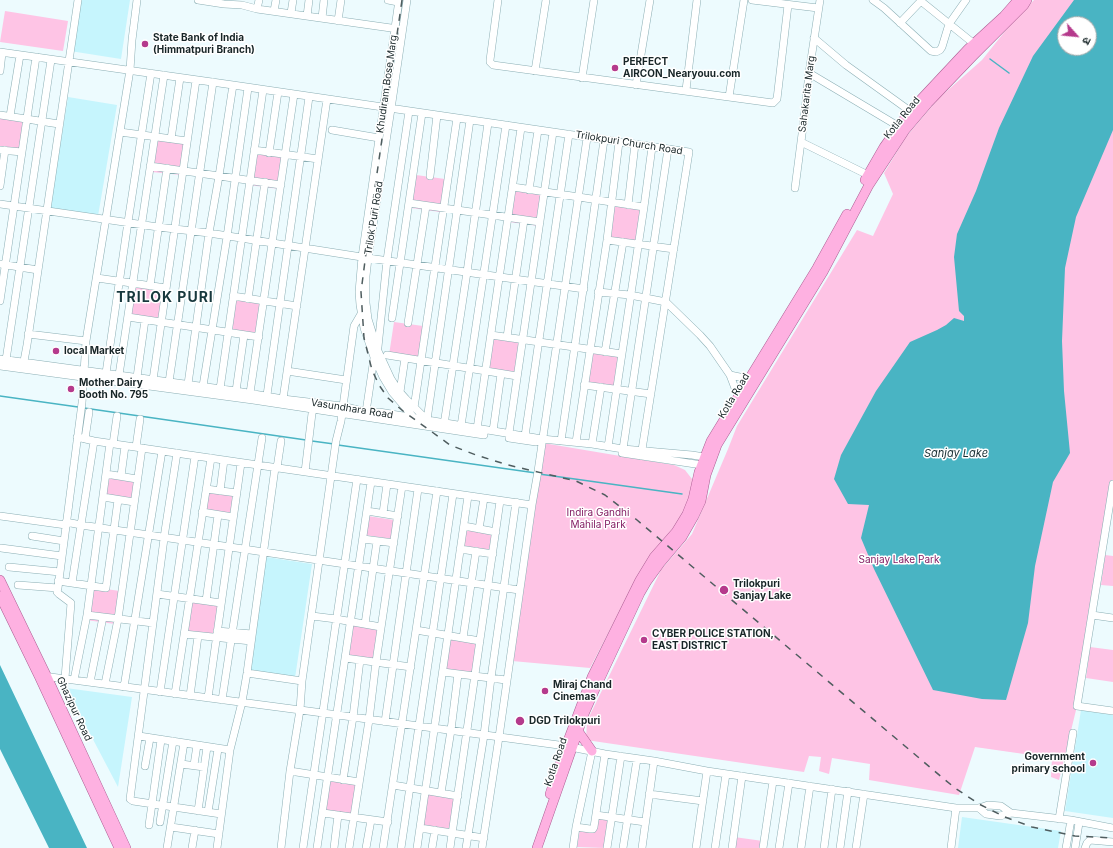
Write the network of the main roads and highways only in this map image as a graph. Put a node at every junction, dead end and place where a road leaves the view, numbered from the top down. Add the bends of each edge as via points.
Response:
1 (1018, 0) edge
2 (1028, 0) edge
3 (977, 46) junction
4 (902, 128) junction
5 (705, 462) junction
6 (0, 580) edge
7 (0, 596) edge
8 (43, 676) junction
9 (578, 731) junction
10 (569, 746) junction
11 (592, 751) road end
12 (119, 848) edge
13 (126, 848) edge
14 (531, 848) edge
15 (538, 848) edge

1 - 3 main road, Kotla Road
2 - 3 main road, Kotla Road
3 - 4 main road, Kotla Road via 928,103
3 - 4 main road, Kotla Road via 910,112
4 - 5 main road, Kotla Road via 823,272
4 - 5 main road, Kotla Road via 884,147 817,268 711,441
5 - 9 main road, Kotla Road via 706,475 701,501 694,516 682,537 640,593
5 - 10 main road, Kotla Road via 699,472 687,514 640,580 592,677
6 - 8 main road, Ghazipur Road
7 - 8 main road, Ghazipur Road
8 - 12 main road, Ghazipur Road
8 - 13 main road, Ghazipur Road
9 - 10 main road, Kotla Road
9 - 11 main road
10 - 14 main road, Kotla Road
10 - 15 main road, Kotla Road

